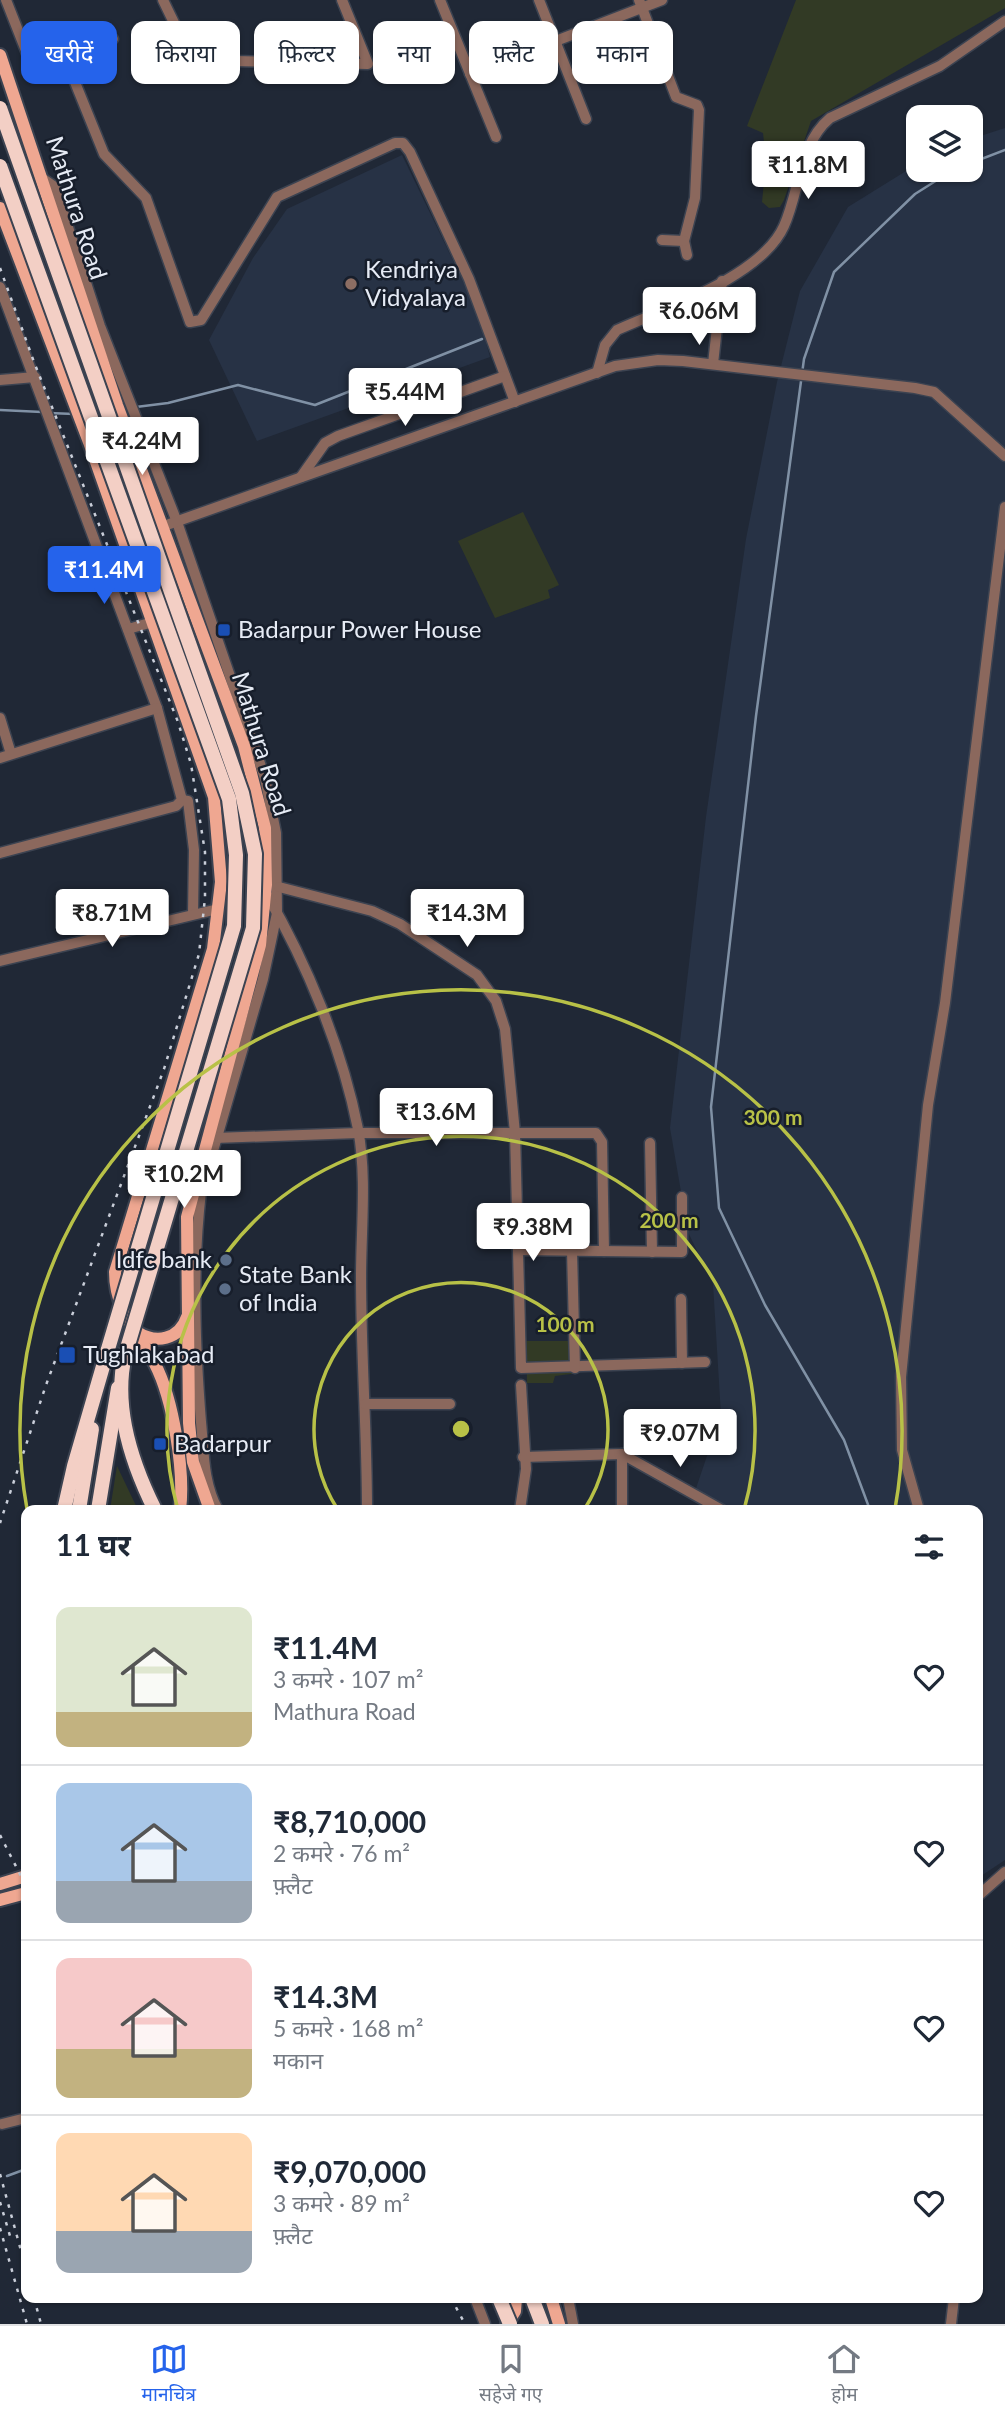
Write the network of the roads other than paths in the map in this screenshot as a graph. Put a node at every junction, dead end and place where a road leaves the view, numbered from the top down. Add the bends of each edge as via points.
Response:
1 (6, 0) edge
2 (163, 0) edge
3 (342, 0) edge
4 (440, 0) edge
5 (539, 0) edge
6 (662, 0) edge
7 (641, 4) edge
8 (547, 21) edge
9 (1005, 22) edge
10 (21, 38) edge
11 (558, 40) edge
12 (558, 49) edge
13 (0, 55) edge
14 (469, 72) edge
15 (75, 84) edge
16 (474, 84) edge
17 (0, 108) edge
18 (586, 119) dead end
19 (496, 137) dead end
20 (0, 166) edge
21 (0, 208) edge
22 (663, 240) dead end
23 (684, 241) junction
24 (687, 255) dead end
25 (722, 281) junction
26 (0, 287) edge
27 (713, 364) junction
28 (597, 373) junction
29 (505, 376) junction
30 (35, 377) junction
31 (0, 380) edge
32 (514, 402) junction
33 (121, 405) junction
34 (1005, 456) edge
35 (301, 478) junction
36 (144, 479) junction
37 (106, 490) junction
38 (1005, 507) edge
39 (177, 522) junction
40 (161, 527) junction
41 (200, 612) junction
42 (153, 622) junction
43 (128, 629) junction
44 (157, 708) junction
45 (0, 718) edge
46 (11, 754) junction
47 (0, 758) edge
48 (182, 800) junction
49 (0, 853) edge
50 (279, 887) junction
51 (266, 893) junction
52 (218, 909) junction
53 (277, 913) junction
54 (193, 914) junction
55 (0, 961) edge
56 (358, 1133) junction
57 (514, 1133) junction
58 (215, 1138) junction
59 (650, 1143) dead end
60 (681, 1196) dead end
61 (134, 1205) junction
62 (187, 1217) junction
63 (518, 1250) junction
64 (572, 1251) junction
65 (604, 1251) junction
66 (652, 1252) junction
67 (681, 1299) dead end
68 (188, 1310) junction
69 (129, 1325) junction
70 (705, 1362) dead end
71 (124, 1363) junction
72 (682, 1363) junction
73 (575, 1368) junction
74 (102, 1371) junction
75 (521, 1385) dead end
76 (365, 1404) junction
77 (450, 1404) dead end
78 (622, 1454) junction
79 (523, 1457) junction
80 (65, 1505) edge
81 (80, 1505) edge
82 (99, 1505) edge
83 (153, 1505) edge
84 (180, 1505) edge
85 (209, 1505) edge
86 (215, 1505) edge
87 (367, 1505) edge
88 (521, 1505) edge
89 (622, 1505) edge
90 (713, 1505) edge
91 (918, 1505) edge
92 (1005, 1872) edge
93 (1005, 1880) edge
94 (983, 1892) edge
95 (20, 1895) edge
96 (983, 1900) edge
97 (0, 1902) edge
98 (21, 2119) edge
99 (2, 2124) dead end
100 (477, 2303) edge
101 (501, 2303) edge
102 (516, 2303) edge
103 (534, 2303) edge
104 (553, 2303) edge
105 (569, 2303) edge
106 (953, 2303) edge
107 (485, 2324) edge
108 (509, 2324) edge
109 (542, 2324) edge
110 (559, 2324) edge
111 (573, 2324) edge
112 (951, 2324) edge

1 - 10 street
2 - 3 street via 192,60 368,64
4 - 14 street
5 - 8 street
6 - 7 street
7 - 11 street
7 - 23 street via 676,97 697,104 699,110 695,198
9 - 25 street via 940,66 818,128 783,227 764,253
12 - 18 street
13 - 33 main road, Mathura Road
15 - 29 street via 104,154 146,198 190,322 201,320 277,197 403,143 469,279
16 - 19 street
17 - 71 highway, Mathura Road, bridge via 242,793 255,854 253,928
20 - 74 highway, Mathura Road, bridge via 229,799 236,855 234,926
21 - 37 main road
22 - 23 street
23 - 24 street
25 - 27 street
25 - 28 street via 617,330 605,345
26 - 30 street
27 - 28 street via 658,360
27 - 34 street via 934,392
28 - 32 street
29 - 32 street
29 - 35 street via 338,436 325,443
30 - 31 street
30 - 43 street
32 - 35 street
33 - 36 main road, Mathura Road
33 - 39 street via 135,421
35 - 39 street
36 - 37 main road
36 - 40 main road, Mathura Road
37 - 42 main road
38 - 91 street via 945,1003 928,1105 901,1377 902,1450
39 - 40 street
39 - 41 street
40 - 41 main road, Mathura Road
41 - 42 main road
41 - 50 street via 265,778 274,815
41 - 51 main road, Mathura Road via 262,816
42 - 43 street
42 - 52 main road via 214,797 221,882
43 - 44 street
44 - 46 street
44 - 48 street
45 - 46 street
46 - 47 street
48 - 49 street via 176,806
48 - 54 street via 187,802 194,850
50 - 53 street
50 - 57 street via 387,917 477,975 502,1015
51 - 53 street
51 - 62 main road, Mathura Road via 260,945
52 - 54 street
52 - 61 main road via 213,949
53 - 56 street via 309,980 348,1085
53 - 58 street via 263,979
54 - 55 street
56 - 57 street
56 - 58 street
56 - 76 street
57 - 63 street
57 - 65 street via 590,1132 600,1136
58 - 86 street via 201,1192 196,1251 204,1462
59 - 66 street
60 - 66 street via 684,1250
61 - 62 main road
61 - 69 main road via 115,1272 117,1295
62 - 68 main road, Mathura Road
63 - 64 street
63 - 73 street via 521,1368
64 - 65 street
64 - 73 street
65 - 66 street
67 - 72 street
68 - 69 main road via 181,1330 165,1339 144,1337
68 - 85 main road, Mathura Road via 190,1442
69 - 84 main road via 155,1364 165,1389 180,1471
70 - 72 street
71 - 82 highway
71 - 83 highway, Mathura Road via 127,1439
72 - 73 street
74 - 80 highway, Mathura Road
74 - 81 highway
75 - 79 street
76 - 77 street
76 - 87 street
78 - 79 street
78 - 89 street
78 - 90 street
79 - 88 street via 526,1469
92 - 94 street
93 - 96 street
95 - 97 main road
98 - 99 street
100 - 107 street
101 - 108 highway, bridge
102 - 108 main road
103 - 109 highway
104 - 110 main road
105 - 111 street
106 - 112 street

